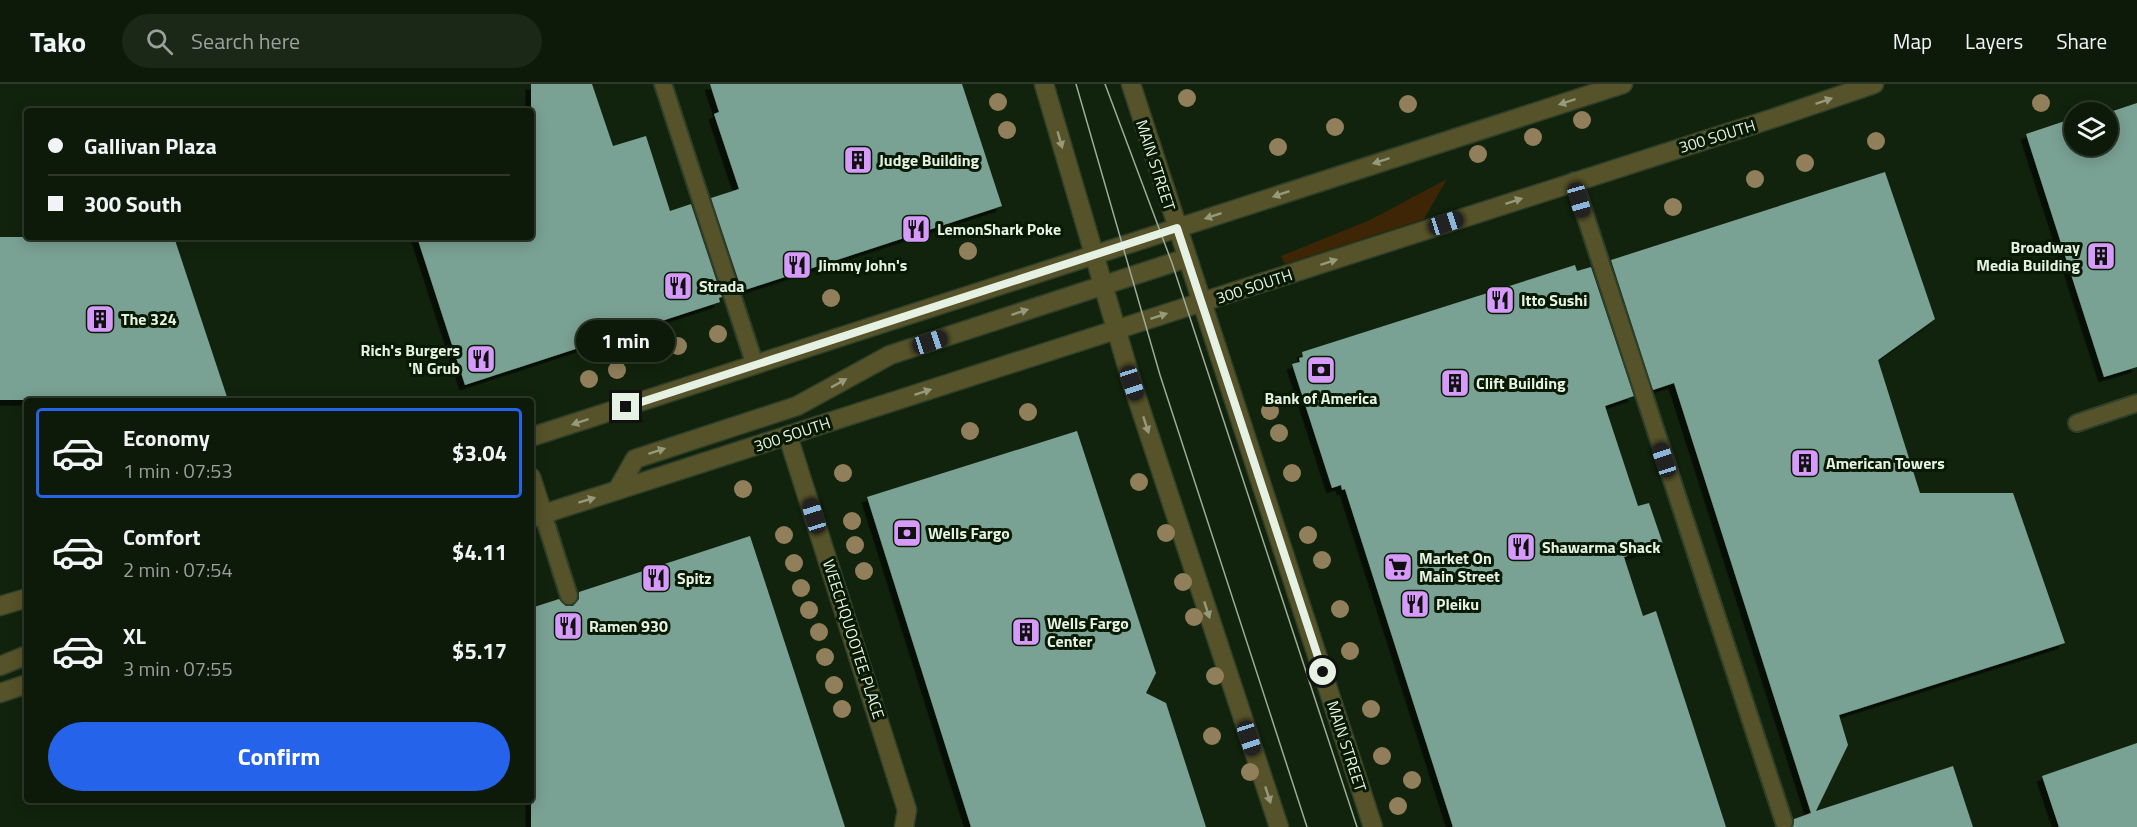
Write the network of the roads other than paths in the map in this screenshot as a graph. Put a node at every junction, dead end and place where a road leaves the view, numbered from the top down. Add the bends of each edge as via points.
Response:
1 (663, 84) edge
2 (1044, 84) edge
3 (1131, 84) edge
4 (1623, 84) edge
5 (1874, 84) edge
6 (1574, 182) junction
7 (1177, 228) junction
8 (1094, 254) junction
9 (1187, 258) junction
10 (1103, 285) junction
11 (1201, 303) junction
12 (1116, 329) junction
13 (755, 364) junction
14 (2137, 403) edge
15 (2077, 423) dead end
16 (788, 435) junction
17 (534, 436) edge
18 (618, 489) junction
19 (534, 496) edge
20 (537, 516) edge
21 (569, 596) dead end
22 (24, 598) edge
23 (0, 606) edge
24 (24, 656) edge
25 (0, 666) edge
26 (24, 685) edge
27 (0, 693) edge
28 (907, 821) edge
29 (1784, 822) dead end
30 (1279, 827) edge
31 (1373, 827) edge

1 - 13 lane
2 -> 8 street
3 - 7 street, MAIN STREET
4 -> 7 street
6 -> 5 street, 300 SOUTH
11 -> 6 street, 300 SOUTH
6 - 29 lane
7 - 8 street
7 - 9 street, MAIN STREET
8 - 10 street
8 - 13 street
9 - 10 street
9 - 11 street, MAIN STREET
10 - 12 street
18 -> 10 street via 635,459 797,406 890,355
12 -> 11 street, 300 SOUTH
11 - 31 street, MAIN STREET
16 -> 12 street, 300 SOUTH
12 -> 30 street
13 -> 17 street
14 - 15 lane
16 - 18 street, 300 SOUTH
16 - 28 street, WEECHQUOOTEE PLACE
20 -> 18 street, 300 SOUTH
19 - 20 street
20 - 21 lane
22 - 23 street
24 - 25 street
26 - 27 street

